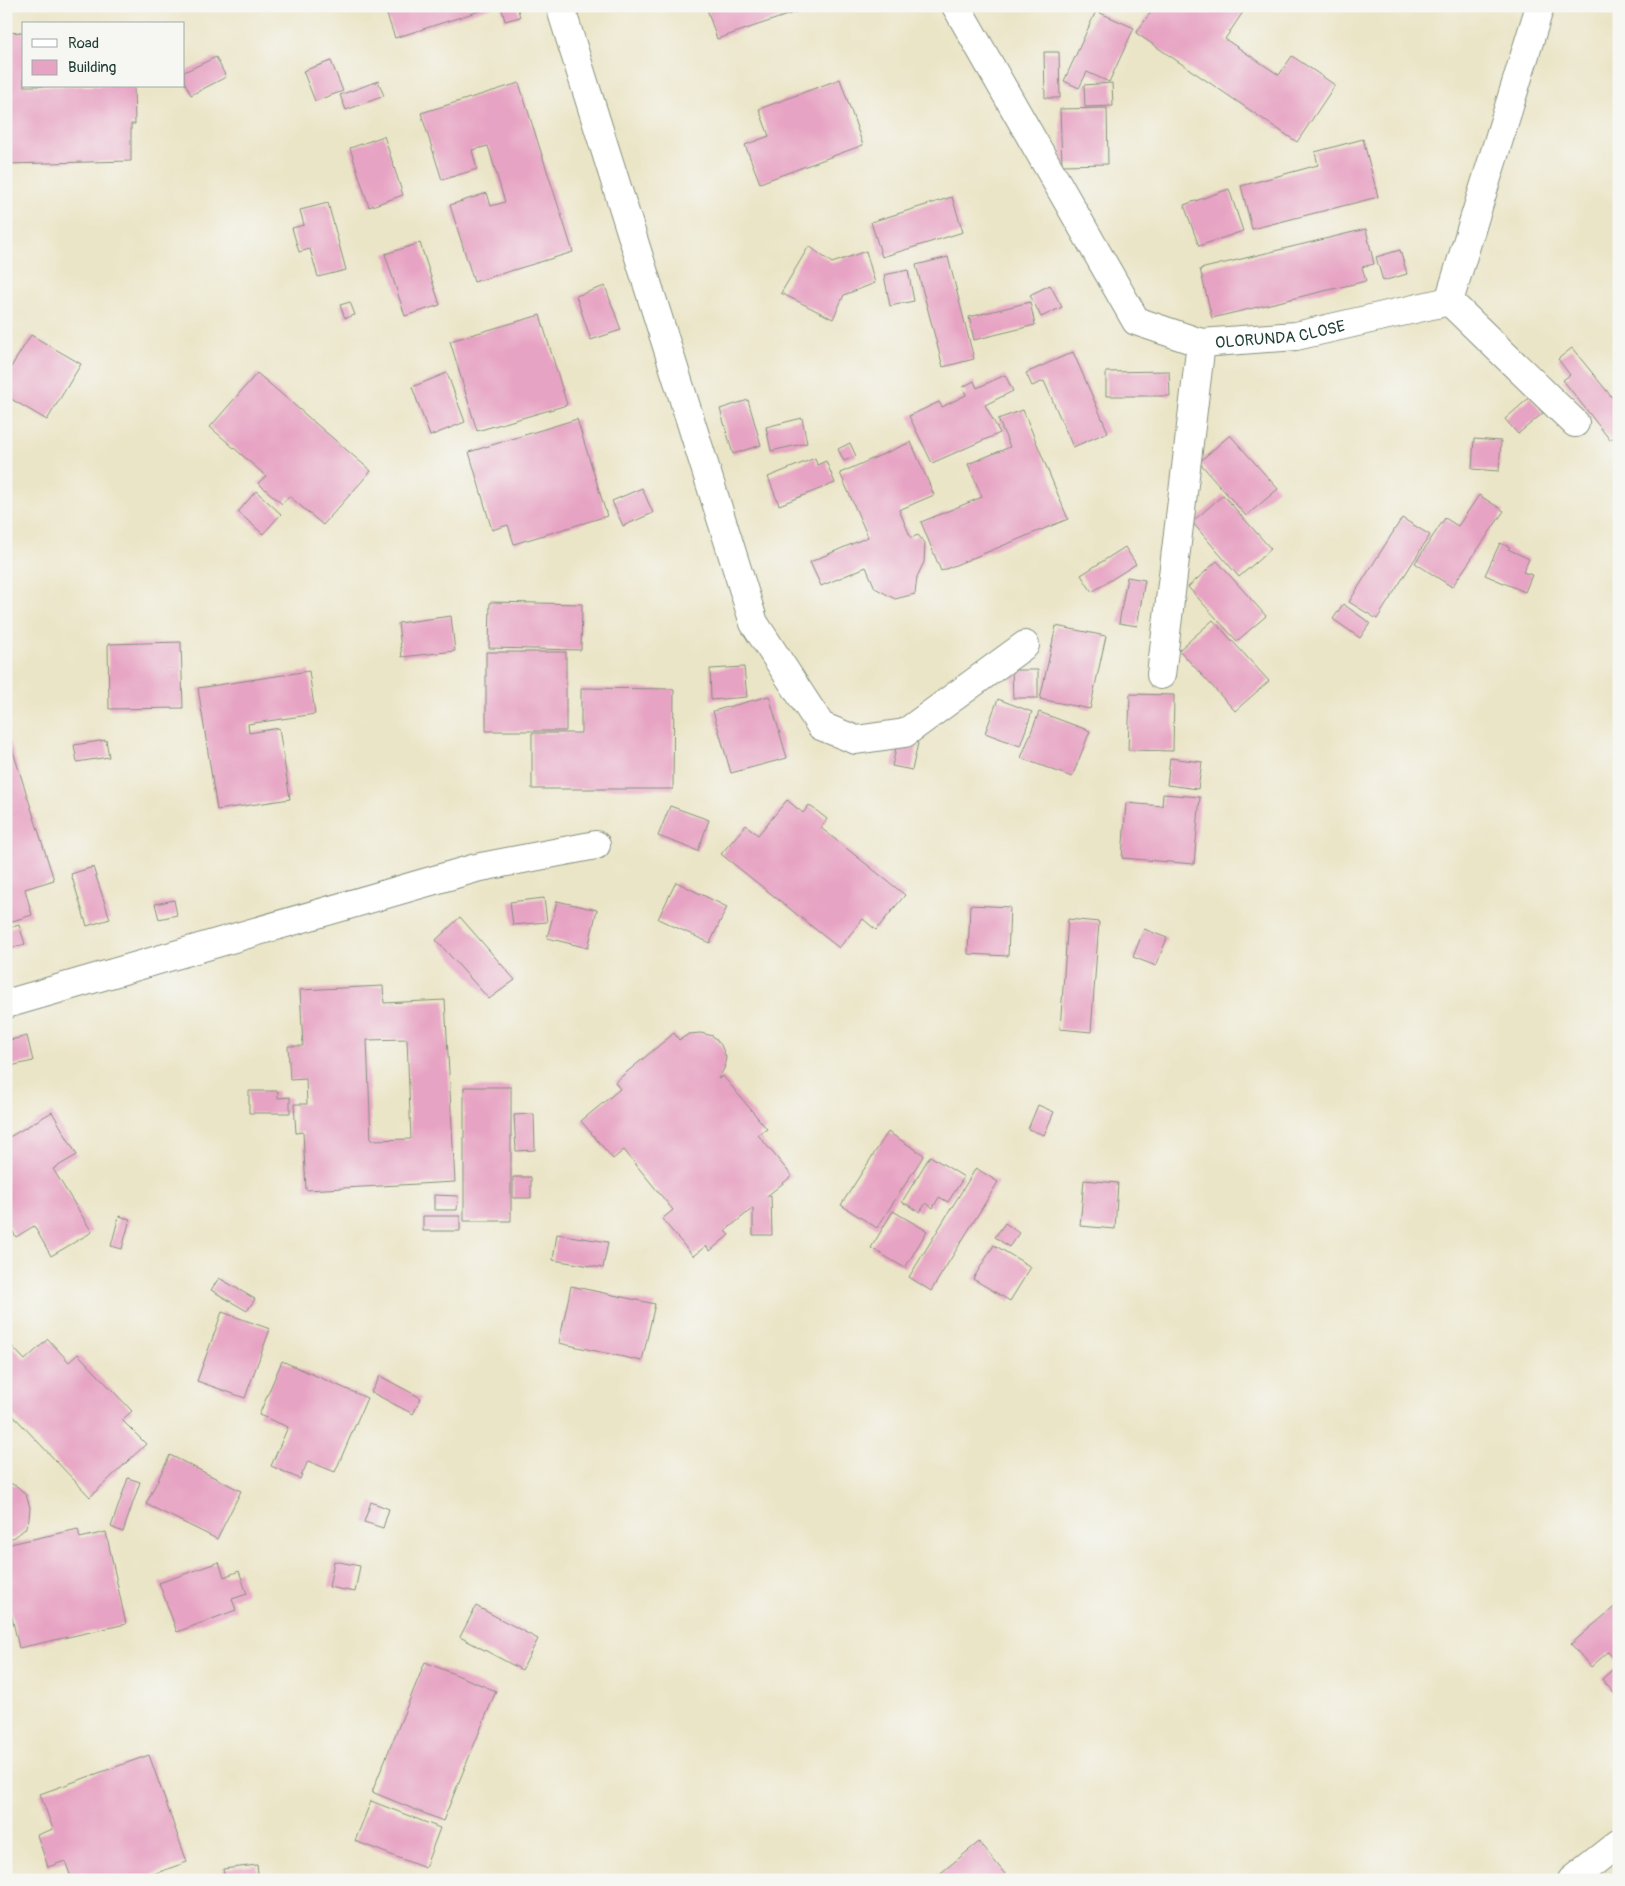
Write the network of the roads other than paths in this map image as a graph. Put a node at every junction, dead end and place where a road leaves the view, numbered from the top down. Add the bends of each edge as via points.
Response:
1 (560, 6) edge
2 (956, 6) edge
3 (1540, 6) edge
4 (1449, 301) junction
5 (1201, 343) junction
6 (1575, 423) dead end
7 (1025, 645) dead end
8 (1161, 675) dead end
9 (596, 845) dead end
10 (6, 1004) edge
11 (1619, 1843) edge
12 (1572, 1880) edge

1 - 7 street via 754,623 820,726 856,740 905,733
2 - 5 street, OLORUNDA CLOSE via 1136,321
3 - 4 street
4 - 5 street, OLORUNDA CLOSE via 1296,336
4 - 6 street
5 - 8 street
9 - 10 street via 476,868
11 - 12 street

